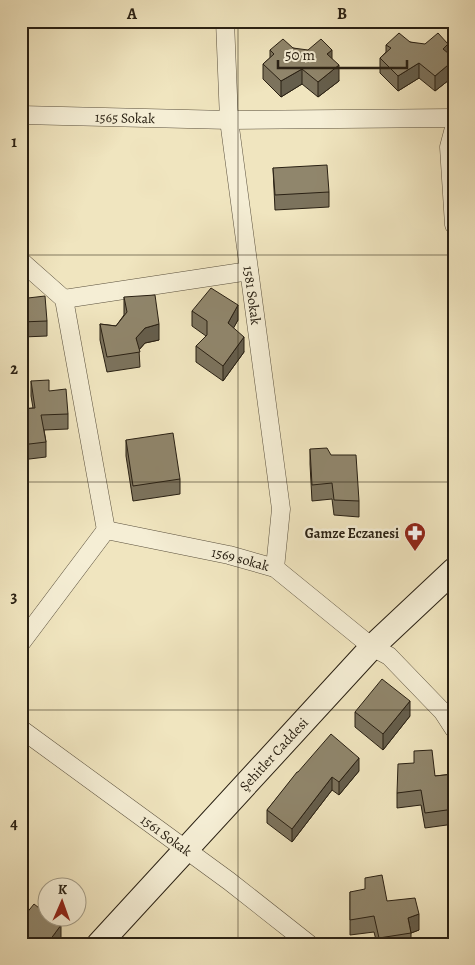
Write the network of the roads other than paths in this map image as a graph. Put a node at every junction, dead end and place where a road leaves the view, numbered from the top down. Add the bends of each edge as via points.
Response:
1 (225, 21) edge
2 (21, 116) edge
3 (454, 118) edge
4 (229, 120) junction
5 (454, 128) edge
6 (453, 201) edge
7 (454, 225) edge
8 (21, 261) edge
9 (248, 271) junction
10 (64, 299) junction
11 (106, 530) junction
12 (275, 568) junction
13 (454, 570) edge
14 (21, 643) edge
15 (372, 647) junction
16 (21, 729) edge
17 (454, 729) edge
18 (186, 850) junction
19 (99, 944) edge
20 (309, 944) edge

1 - 4 street, 1581 Sokak
2 - 4 street, 1565 Sokak
3 - 4 street, 1565 Sokak
4 - 9 street, 1581 Sokak
5 - 6 street via 449,147
6 - 7 street
8 - 10 street
9 - 10 street
9 - 12 street, 1581 Sokak via 281,508
10 - 11 street
11 - 12 street, 1569 sokak via 230,555
11 - 14 street
12 - 15 street, 1569 sokak
13 - 15 street, Şehitler Caddesi
15 - 17 street, 1569 sokak via 389,656 443,712
15 - 18 street, Şehitler Caddesi
16 - 18 street, 1561 Sokak
18 - 19 street, Şehitler Caddesi
18 - 20 street, 1561 Sokak

